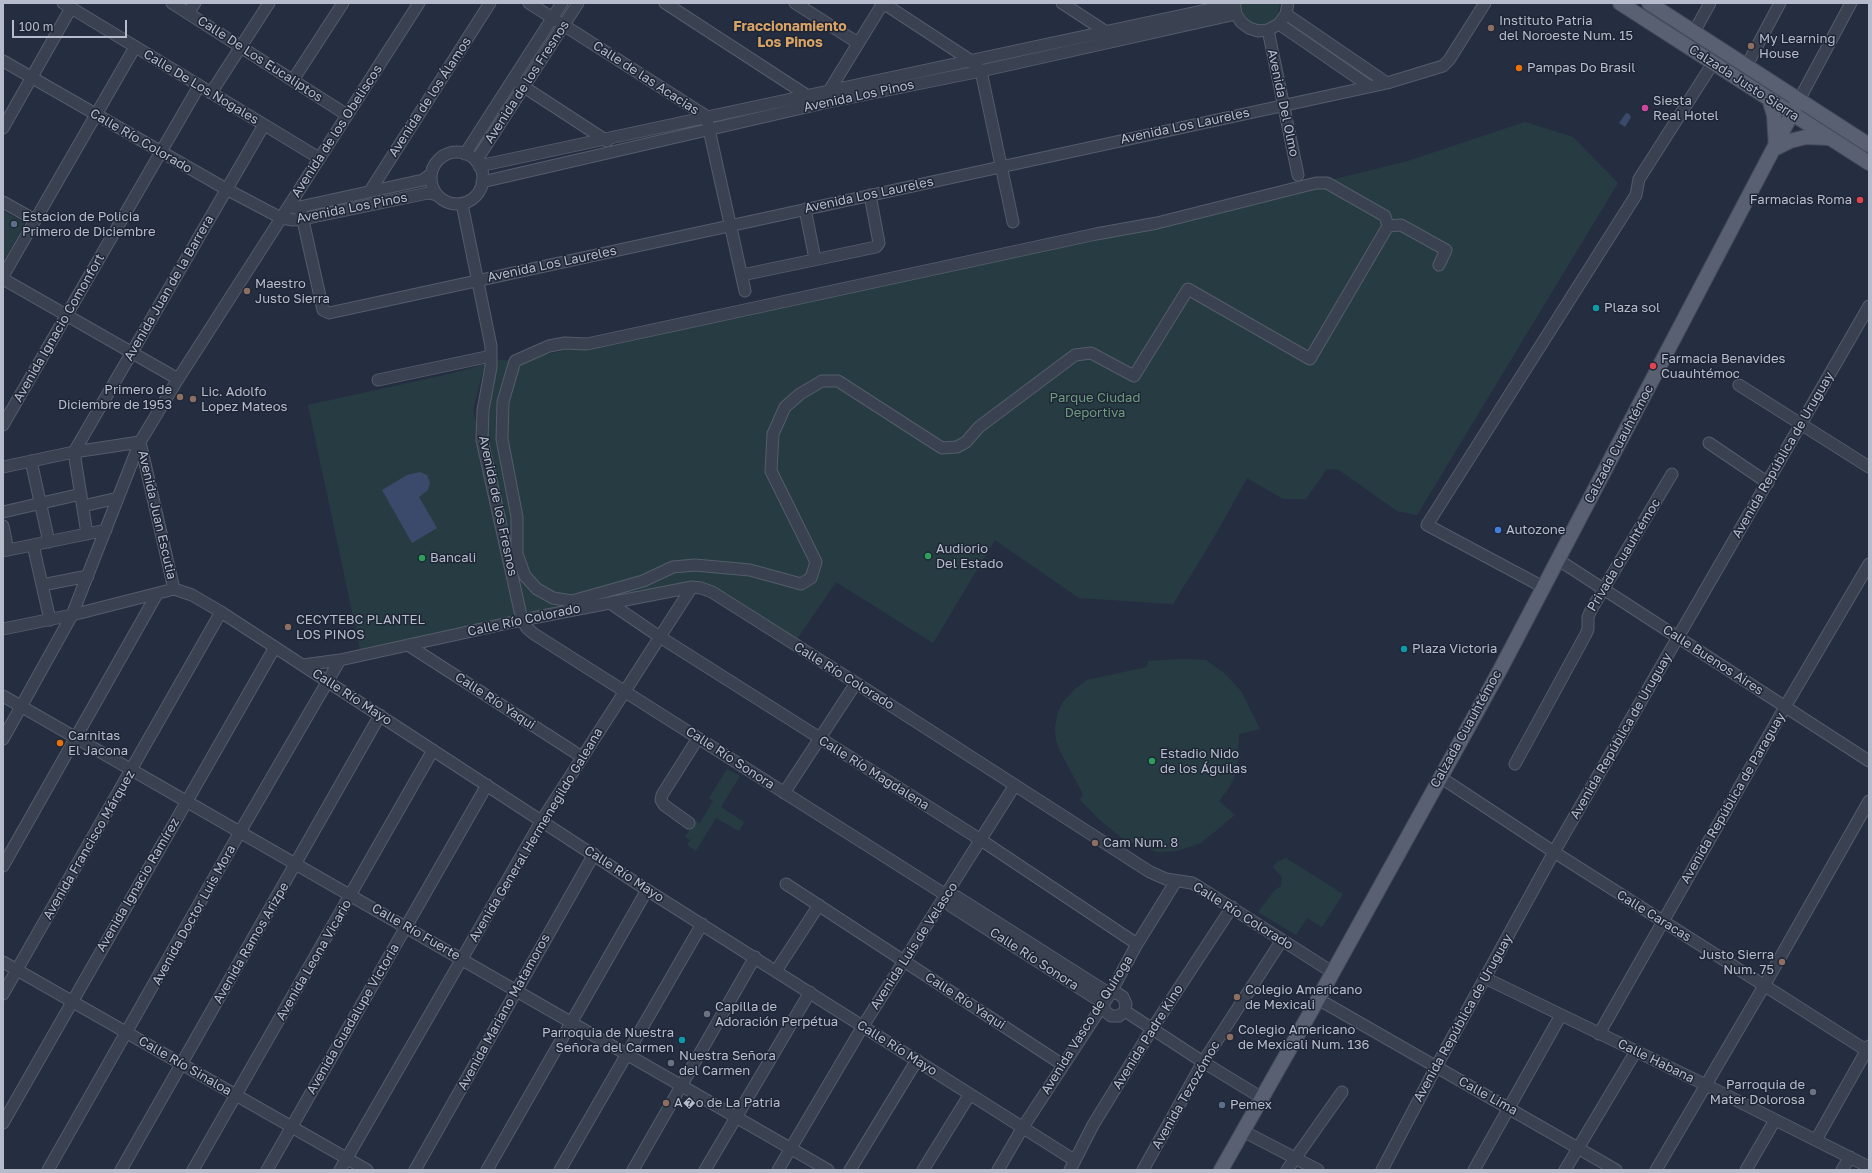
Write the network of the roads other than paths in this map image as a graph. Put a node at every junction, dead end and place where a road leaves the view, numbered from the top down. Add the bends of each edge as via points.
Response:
1 (172, 3) edge
2 (195, 3) edge
3 (269, 3) edge
4 (343, 3) edge
5 (419, 3) edge
6 (490, 3) edge
7 (529, 3) edge
8 (562, 3) edge
9 (578, 3) edge
10 (665, 3) edge
11 (796, 3) edge
12 (883, 3) edge
13 (1062, 3) edge
14 (1485, 3) edge
15 (1620, 3) edge
16 (1649, 3) edge
17 (1710, 3) edge
18 (1780, 3) edge
19 (1850, 3) edge
20 (67, 5) edge
21 (1235, 7) edge
22 (1287, 8) edge
23 (188, 13) junction
24 (553, 18) junction
25 (1279, 24) junction
26 (564, 25) junction
27 (1268, 30) junction
28 (1694, 32) junction
29 (1108, 33) junction
30 (1120, 40) junction
31 (858, 43) junction
32 (135, 47) junction
33 (241, 47) junction
34 (970, 60) junction
35 (3, 61) edge
36 (1713, 63) junction
37 (1747, 65) junction
38 (981, 71) junction
39 (31, 78) junction
40 (513, 79) junction
41 (293, 80) junction
42 (1387, 83) junction
43 (199, 86) junction
44 (1369, 86) junction
45 (524, 87) junction
46 (211, 93) junction
47 (828, 96) junction
48 (1769, 99) junction
49 (1799, 100) junction
50 (810, 101) junction
51 (1283, 105) junction
52 (96, 115) junction
53 (347, 115) junction
54 (1793, 115) junction
55 (706, 116) junction
56 (264, 125) junction
57 (3, 128) edge
58 (709, 130) junction
59 (606, 139) junction
60 (1832, 139) junction
61 (1869, 144) edge
62 (1776, 148) junction
63 (616, 150) junction
64 (161, 152) junction
65 (465, 154) junction
66 (319, 158) junction
67 (478, 163) junction
68 (1869, 163) edge
69 (1000, 167) junction
70 (431, 174) junction
71 (1298, 175) dead end
72 (482, 182) junction
73 (226, 190) junction
74 (370, 191) junction
75 (437, 195) junction
76 (870, 195) junction
77 (3, 202) edge
78 (462, 204) junction
79 (300, 207) junction
80 (805, 208) junction
81 (281, 218) junction
82 (303, 219) junction
83 (35, 220) junction
84 (1013, 222) dead end
85 (730, 225) junction
86 (1388, 226) junction
87 (815, 259) junction
88 (1438, 265) dead end
89 (742, 275) junction
90 (3, 276) edge
91 (3, 279) edge
92 (478, 280) junction
93 (745, 291) dead end
94 (1869, 306) edge
95 (66, 316) junction
96 (131, 353) junction
97 (491, 356) junction
98 (178, 379) junction
99 (378, 380) dead end
100 (1739, 385) dead end
101 (1801, 424) junction
102 (3, 425) edge
103 (140, 442) junction
104 (1709, 443) dead end
105 (74, 452) junction
106 (31, 461) junction
107 (3, 467) edge
108 (1869, 467) edge
109 (1672, 474) dead end
110 (1768, 483) junction
111 (81, 494) junction
112 (118, 498) junction
113 (41, 504) junction
114 (83, 506) junction
115 (3, 512) edge
116 (3, 526) edge
117 (106, 530) junction
118 (87, 534) junction
119 (50, 542) junction
120 (33, 545) junction
121 (6, 550) edge
122 (1557, 559) junction
123 (1869, 564) edge
124 (88, 576) junction
125 (42, 585) junction
126 (692, 587) junction
127 (1543, 587) junction
128 (174, 589) junction
129 (1603, 589) junction
130 (157, 594) junction
131 (610, 603) junction
132 (221, 612) junction
133 (72, 616) junction
134 (50, 620) junction
135 (522, 620) junction
136 (3, 629) edge
137 (660, 637) junction
138 (1678, 638) junction
139 (408, 645) junction
140 (275, 647) junction
141 (340, 660) junction
142 (303, 665) junction
143 (328, 681) junction
144 (856, 683) junction
145 (625, 691) junction
146 (3, 696) edge
147 (22, 706) junction
148 (1785, 707) junction
149 (380, 715) junction
150 (77, 738) junction
151 (698, 738) junction
152 (819, 738) junction
153 (3, 739) edge
154 (433, 750) junction
155 (582, 757) junction
156 (1869, 761) edge
157 (1515, 764) dead end
158 (132, 770) junction
159 (1440, 777) junction
160 (487, 784) junction
161 (1015, 785) junction
162 (784, 793) junction
163 (186, 801) junction
164 (1869, 801) edge
165 (542, 820) junction
166 (689, 823) dead end
167 (240, 832) junction
168 (981, 840) junction
169 (1554, 852) junction
170 (594, 854) junction
171 (296, 864) junction
172 (3, 866) edge
173 (1176, 881) junction
174 (786, 884) dead end
175 (647, 890) junction
176 (944, 894) junction
177 (351, 895) junction
178 (819, 905) junction
179 (1232, 907) junction
180 (1663, 922) junction
181 (702, 924) junction
182 (406, 926) junction
183 (1282, 940) junction
184 (1137, 944) junction
185 (755, 957) junction
186 (461, 958) junction
187 (903, 961) junction
188 (3, 962) edge
189 (17, 970) junction
190 (776, 971) junction
191 (1332, 972) junction
192 (1485, 978) junction
193 (1764, 986) junction
194 (516, 991) junction
195 (810, 992) junction
196 (3, 994) edge
197 (1106, 999) junction
198 (1318, 999) junction
199 (72, 1001) junction
200 (1125, 1011) junction
201 (1561, 1015) junction
202 (570, 1023) junction
203 (863, 1026) junction
204 (1152, 1029) junction
205 (128, 1033) junction
206 (1599, 1034) junction
207 (1868, 1050) edge
208 (1636, 1051) junction
209 (627, 1054) junction
210 (917, 1060) junction
211 (1203, 1062) junction
212 (182, 1064) junction
213 (1063, 1065) junction
214 (1436, 1067) junction
215 (681, 1085) junction
216 (1706, 1085) junction
217 (1342, 1092) dead end
218 (970, 1094) junction
219 (236, 1095) junction
220 (1262, 1098) junction
221 (1508, 1108) junction
222 (737, 1117) junction
223 (1775, 1120) junction
224 (3, 1123) edge
225 (291, 1127) junction
226 (1023, 1127) junction
227 (1243, 1131) junction
228 (1816, 1140) junction
229 (1577, 1148) junction
230 (790, 1149) junction
231 (347, 1158) junction
232 (1294, 1158) junction
233 (1850, 1158) junction
234 (1072, 1165) edge
235 (1869, 1167) edge
236 (48, 1170) edge
237 (121, 1170) edge
238 (194, 1170) edge
239 (267, 1170) edge
240 (340, 1170) edge
241 (367, 1170) edge
242 (415, 1170) edge
243 (487, 1170) edge
244 (560, 1170) edge
245 (633, 1170) edge
246 (706, 1170) edge
247 (778, 1170) edge
248 (828, 1170) edge
249 (850, 1170) edge
250 (923, 1170) edge
251 (998, 1170) edge
252 (1143, 1170) edge
253 (1221, 1170) edge
254 (1287, 1170) edge
255 (1318, 1170) edge
256 (1382, 1170) edge
257 (1474, 1170) edge
258 (1565, 1170) edge
259 (1616, 1170) edge
260 (1656, 1170) edge
261 (1746, 1170) edge
262 (1842, 1170) edge

1 - 23 street, Calle De Los Eucaliptos
2 - 23 street
3 - 33 street
4 - 41 street
5 - 53 street, Avenida de los Obeliscos
6 - 74 street, Avenida de los Álamos
7 - 24 street, Calle de las Acacias
8 - 24 street, Avenida de los Fresnos
9 - 26 street, Avenida de los Fresnos
10 - 50 street
11 - 31 street
12 - 31 street
12 - 34 street
13 - 29 street
14 - 42 street, Avenida Los Laureles via 1443,66
15 - 36 main road, Calzada Justo Sierra
16 - 28 main road, Calzada Justo Sierra
17 - 28 street
18 - 37 street
19 - 49 street
20 - 32 street, Calle De Los Nogales
20 - 39 street
21 - 27 street via 1241,22 1249,28 1258,31
21 - 29 street, Avenida Los Pinos
21 - 30 street, Avenida Los Pinos
22 - 25 street
22 - 42 street
23 - 33 street, Calle De Los Eucaliptos
24 - 26 street, Calle de las Acacias
24 - 40 street, Avenida de los Fresnos
25 - 27 street
25 - 44 street
26 - 45 street, Avenida de los Fresnos
26 - 55 street, Calle de las Acacias
27 - 51 street, Avenida Del Olmo
28 - 37 main road, Calzada Justo Sierra
29 - 30 street
29 - 34 street, Avenida Los Pinos
30 - 38 street, Avenida Los Pinos
31 - 47 street
32 - 43 street, Calle De Los Nogales
32 - 52 street
33 - 41 street, Calle De Los Eucaliptos
33 - 46 street
34 - 38 street
34 - 47 street, Avenida Los Pinos
35 - 39 street, Calle Río Colorado
36 - 48 main road, Calzada Justo Sierra
36 - 127 street via 1639,179 1636,195 1427,525
37 - 49 main road, Calzada Justo Sierra
38 - 47 street, Avenida Los Pinos
38 - 69 street
39 - 52 street, Calle Río Colorado
39 - 57 street
40 - 45 street
40 - 65 street, Avenida de los Fresnos
41 - 53 street, Calle De Los Eucaliptos
42 - 44 street, Avenida Los Laureles
43 - 46 street, Calle De Los Nogales
43 - 64 street, Avenida Ignacio Comonfort
44 - 51 street, Avenida Los Laureles
45 - 59 street
45 - 67 street, Avenida de los Fresnos
46 - 56 street, Calle De Los Nogales
47 - 50 street, Avenida Los Pinos
48 - 54 main road, Calzada Justo Sierra
48 - 62 main road via 1774,115
49 - 54 main road, Calzada Cuauhtémoc
49 - 61 main road, Calzada Justo Sierra
50 - 55 street, Avenida Los Pinos
50 - 58 street, Avenida Los Pinos
51 - 69 street, Avenida Los Laureles
51 - 71 street, Avenida Del Olmo
52 - 64 street, Calle Río Colorado
52 - 83 street
53 - 66 street, Avenida de los Obeliscos
54 - 60 main road, Calzada Justo Sierra
54 - 62 main road, Calzada Cuauhtémoc
55 - 58 street, Calle de las Acacias
55 - 59 street, Avenida Los Pinos
56 - 66 street, Calle De Los Nogales
56 - 73 street, Avenida Juan de la Barrera
58 - 63 street, Avenida Los Pinos
58 - 85 street, Calle de las Acacias
59 - 63 street
59 - 67 street, Avenida Los Pinos
60 - 62 main road via 1806,137
60 - 68 main road, Calzada Justo Sierra
62 - 122 main road, Calzada Cuauhtémoc
63 - 72 street, Avenida Los Pinos
64 - 73 street, Calle Río Colorado
64 - 95 street, Avenida Ignacio Comonfort
65 - 67 street
65 - 70 street via 458,152 444,156 433,167
66 - 81 street, Avenida de los Obeliscos
67 - 72 street
69 - 76 street, Avenida Los Laureles
69 - 84 street
70 - 74 street, Avenida Los Pinos via 423,180
70 - 75 street via 433,189
72 - 78 street via 481,188 473,198
73 - 81 street, Calle Río Colorado
73 - 96 street, Avenida Juan de la Barrera
74 - 79 street, Avenida Los Pinos
75 - 78 street via 448,203
75 - 82 street, Avenida Los Pinos via 428,193
76 - 80 street, Avenida Los Laureles
76 - 87 street via 879,243 876,247
77 - 83 street
78 - 92 street, Avenida de los Fresnos
79 - 81 street, Avenida Los Pinos via 292,209
79 - 82 street, Avenida Los Laureles
80 - 85 street, Avenida Los Laureles
80 - 87 street
81 - 82 street, Avenida Los Pinos
81 - 98 street, Avenida de los Obeliscos
82 - 92 street, Avenida Los Laureles via 325,312
83 - 90 street
85 - 89 street, Calle de las Acacias
85 - 92 street, Avenida Los Laureles
86 - 86 street via 1385,216 1327,183 1316,183 1157,223 688,323 587,344 565,343 549,346 515,361 503,402 502,439 517,517 517,554 525,576 537,589 553,598 572,601 643,580 672,567 693,565 750,570 801,584 811,578 816,562 771,471 773,434 785,407 800,394 822,381 838,381 942,448 957,447 966,442 979,427 1075,355 1091,353 1134,376 1188,289 1310,359
86 - 88 street via 1401,225 1446,250
87 - 89 street
89 - 93 street, Calle de las Acacias
91 - 95 street
92 - 97 street, Avenida de los Fresnos
94 - 101 street, Avenida República de Uruguay
95 - 96 street
95 - 102 street, Avenida Ignacio Comonfort
96 - 98 street
96 - 105 street, Avenida Juan de la Barrera
97 - 99 street
97 - 135 street, Avenida de los Fresnos via 483,410 482,440
98 - 103 street, Avenida de los Obeliscos
100 - 101 street
101 - 108 street
101 - 110 street, Avenida República de Uruguay
103 - 105 street
103 - 112 street, Avenida de los Obeliscos
103 - 128 street, Avenida Juan Escutia
104 - 110 street
105 - 106 street
105 - 111 street
106 - 107 street
106 - 113 street
109 - 129 street, Privada Cuauhtémoc
110 - 138 street, Avenida República de Uruguay
111 - 113 street
111 - 114 street
112 - 114 street
112 - 117 street, Avenida de los Obeliscos
113 - 115 street
113 - 119 street
114 - 118 street
116 - 121 street
117 - 118 street
117 - 124 street, Avenida de los Obeliscos
118 - 119 street
119 - 120 street
120 - 121 street
120 - 125 street
122 - 127 main road, Calzada Cuauhtémoc
122 - 129 street, Calle Buenos Aires
123 - 148 street, Avenida República de Paraguay
124 - 125 street
124 - 133 street, Avenida de los Obeliscos
125 - 134 street
126 - 131 street, Calle Río Colorado
126 - 137 street, Avenida General Hermenegildo Galeana
126 - 144 street, Calle Río Colorado via 712,592
127 - 159 main road, Calzada Cuauhtémoc
128 - 130 street
128 - 132 street, Calle Río Mayo via 192,595
129 - 138 street, Calle Buenos Aires
129 - 157 street, Privada Cuauhtémoc via 1588,617 1586,634
130 - 133 street
130 - 150 street, Avenida Juan Escutia
131 - 135 street, Calle Río Colorado
131 - 137 street, Calle Río Magdalena
132 - 140 street, Calle Río Mayo
132 - 158 street, Avenida Francisco Márquez
133 - 134 street
133 - 147 street, Avenida de los Obeliscos
134 - 136 street
135 - 139 street, Calle Río Colorado
135 - 145 street, Calle Río Sonora via 534,634
137 - 145 street, Avenida General Hermenegildo Galeana
137 - 152 street, Calle Río Magdalena
138 - 148 street, Calle Buenos Aires
138 - 169 street, Avenida República de Uruguay
139 - 141 street, Calle Río Colorado
139 - 155 street, Calle Río Yaqui
140 - 142 street, Calle Río Mayo
140 - 163 street, Avenida Ignacio Ramírez
141 - 142 street, Calle Río Colorado
141 - 143 street, Avenida Doctor Luis Mora
142 - 143 street, Calle Río Mayo
143 - 149 street, Calle Río Mayo
143 - 167 street, Avenida Doctor Luis Mora
144 - 152 street
144 - 161 street, Calle Río Colorado
145 - 151 street, Calle Río Sonora
145 - 155 street, Avenida General Hermenegildo Galeana
146 - 147 street, Calle Río Fuerte
147 - 150 street, Calle Río Fuerte
147 - 153 street, Avenida de los Obeliscos
148 - 156 street, Calle Buenos Aires
148 - 180 street, Avenida República de Paraguay
149 - 154 street, Calle Río Mayo
149 - 171 street, Avenida Ramos Arizpe
150 - 158 street, Calle Río Fuerte
150 - 172 street, Avenida Juan Escutia
151 - 162 street, Calle Río Sonora
151 - 166 street via 661,800
152 - 162 street
152 - 168 street, Calle Río Magdalena
154 - 160 street, Calle Río Mayo
154 - 177 street, Avenida Leona Vicario
155 - 165 street, Avenida General Hermenegildo Galeana
158 - 163 street, Calle Río Fuerte
158 - 189 street, Avenida Francisco Márquez
159 - 169 street, Calle Caracas
159 - 191 main road, Calzada Cuauhtémoc
160 - 165 street, Calle Río Mayo
160 - 182 street, Avenida Guadalupe Victoria
161 - 168 street, Avenida Luis de Velasco
161 - 173 street, Calle Río Colorado via 1150,872
162 - 176 street, Calle Río Sonora
163 - 167 street, Calle Río Fuerte
163 - 199 street, Avenida Ignacio Ramírez
164 - 193 street
165 - 170 street, Calle Río Mayo
165 - 186 street, Avenida General Hermenegildo Galeana
167 - 171 street, Calle Río Fuerte
167 - 205 street, Avenida Doctor Luis Mora
168 - 176 street, Avenida Luis de Velasco
168 - 184 street, Calle Río Magdalena
169 - 180 street, Calle Caracas
169 - 192 street, Avenida República de Uruguay
170 - 175 street, Calle Río Mayo
170 - 194 street, Avenida Mariano Matamoros
171 - 177 street, Calle Río Fuerte
171 - 212 street, Avenida Ramos Arizpe
173 - 179 street, Calle Río Colorado via 1192,883
173 - 184 street, Avenida Vasco de Quiroga
174 - 178 street, Calle Río Yaqui
175 - 181 street, Calle Río Mayo
175 - 202 street
176 - 187 street, Avenida Luis de Velasco
176 - 197 street, Calle Río Sonora via 951,906
177 - 182 street, Calle Río Fuerte
177 - 219 street, Avenida Leona Vicario
178 - 187 street, Calle Río Yaqui
178 - 190 street
179 - 183 street, Calle Río Colorado
179 - 204 street, Avenida Padre Kino
180 - 193 street, Calle Caracas
180 - 206 street, Avenida República de Paraguay
181 - 185 street, Calle Río Mayo
181 - 209 street
182 - 186 street, Calle Río Fuerte
182 - 225 street, Avenida Guadalupe Victoria
183 - 191 street, Calle Río Colorado
183 - 211 street, Avenida Tezozómoc
184 - 197 street, Avenida Vasco de Quiroga
185 - 190 street, Calle Río Mayo
185 - 215 street
186 - 194 street, Calle Río Fuerte
186 - 231 street, Avenida General Hermenegildo Galeana
187 - 203 street, Avenida Luis de Velasco
187 - 213 street, Calle Río Yaqui
188 - 189 street, Calle Río Sinaloa
189 - 196 street, Avenida Francisco Márquez
189 - 199 street, Calle Río Sinaloa
190 - 195 street, Calle Río Mayo
191 - 198 main road, Calzada Cuauhtémoc
192 - 201 street, Calle Habana
192 - 214 street, Avenida República de Uruguay
193 - 207 street, Calle Caracas
193 - 216 street
194 - 202 street, Calle Río Fuerte
194 - 242 street, Avenida Mariano Matamoros
195 - 203 street, Calle Río Mayo
195 - 222 street
197 - 200 street, Calle Río Sonora via 1117,993 1123,997
197 - 200 street, Calle Río Sonora via 1105,1011 1111,1016 1119,1016
197 - 213 street, Avenida Vasco de Quiroga
198 - 214 street, Calle Lima
198 - 220 main road, Calzada Cuauhtémoc
199 - 205 street, Calle Río Sinaloa
199 - 224 street, Avenida Ignacio Ramírez
200 - 204 street
201 - 206 street, Calle Habana
201 - 221 street
202 - 209 street, Calle Río Fuerte
202 - 243 street
203 - 210 street, Calle Río Mayo
203 - 230 street, Avenida Luis de Velasco
204 - 211 street
204 - 234 street, Avenida Padre Kino via 1093,1125
205 - 212 street, Calle Río Sinaloa
205 - 236 street, Avenida Doctor Luis Mora
206 - 208 street, Calle Habana
207 - 228 street
208 - 216 street, Calle Habana
208 - 229 street
209 - 215 street, Calle Río Fuerte
209 - 244 street
210 - 218 street, Calle Río Mayo
210 - 249 street
211 - 220 street
211 - 252 street, Avenida Tezozómoc
212 - 219 street, Calle Río Sinaloa
212 - 237 street, Avenida Ramos Arizpe
213 - 226 street, Avenida Vasco de Quiroga
214 - 221 street, Calle Lima
214 - 256 street, Avenida República de Uruguay
215 - 222 street, Calle Río Fuerte
215 - 245 street
216 - 223 street, Calle Habana
216 - 260 street
217 - 232 street
218 - 226 street, Calle Río Mayo
218 - 250 street
219 - 225 street, Calle Río Sinaloa
219 - 238 street, Avenida Leona Vicario
220 - 227 main road, Calzada Cuauhtémoc
221 - 229 street, Calle Lima
221 - 257 street
222 - 230 street, Calle Río Fuerte
222 - 246 street
223 - 228 street, Calle Habana
223 - 261 street
225 - 231 street, Calle Río Sinaloa
225 - 239 street, Avenida Guadalupe Victoria
226 - 234 street, Calle Río Mayo
226 - 251 street, Avenida Vasco de Quiroga
227 - 232 street
227 - 253 main road, Calzada Cuauhtémoc
228 - 233 street, Calle Habana
229 - 258 street
229 - 259 street, Calle Lima
230 - 247 street, Avenida Luis de Velasco
230 - 248 street, Calle Río Fuerte
231 - 240 street, Avenida General Hermenegildo Galeana
231 - 241 street, Calle Río Sinaloa
232 - 254 street
232 - 255 street
233 - 235 street, Calle Habana
233 - 262 street

